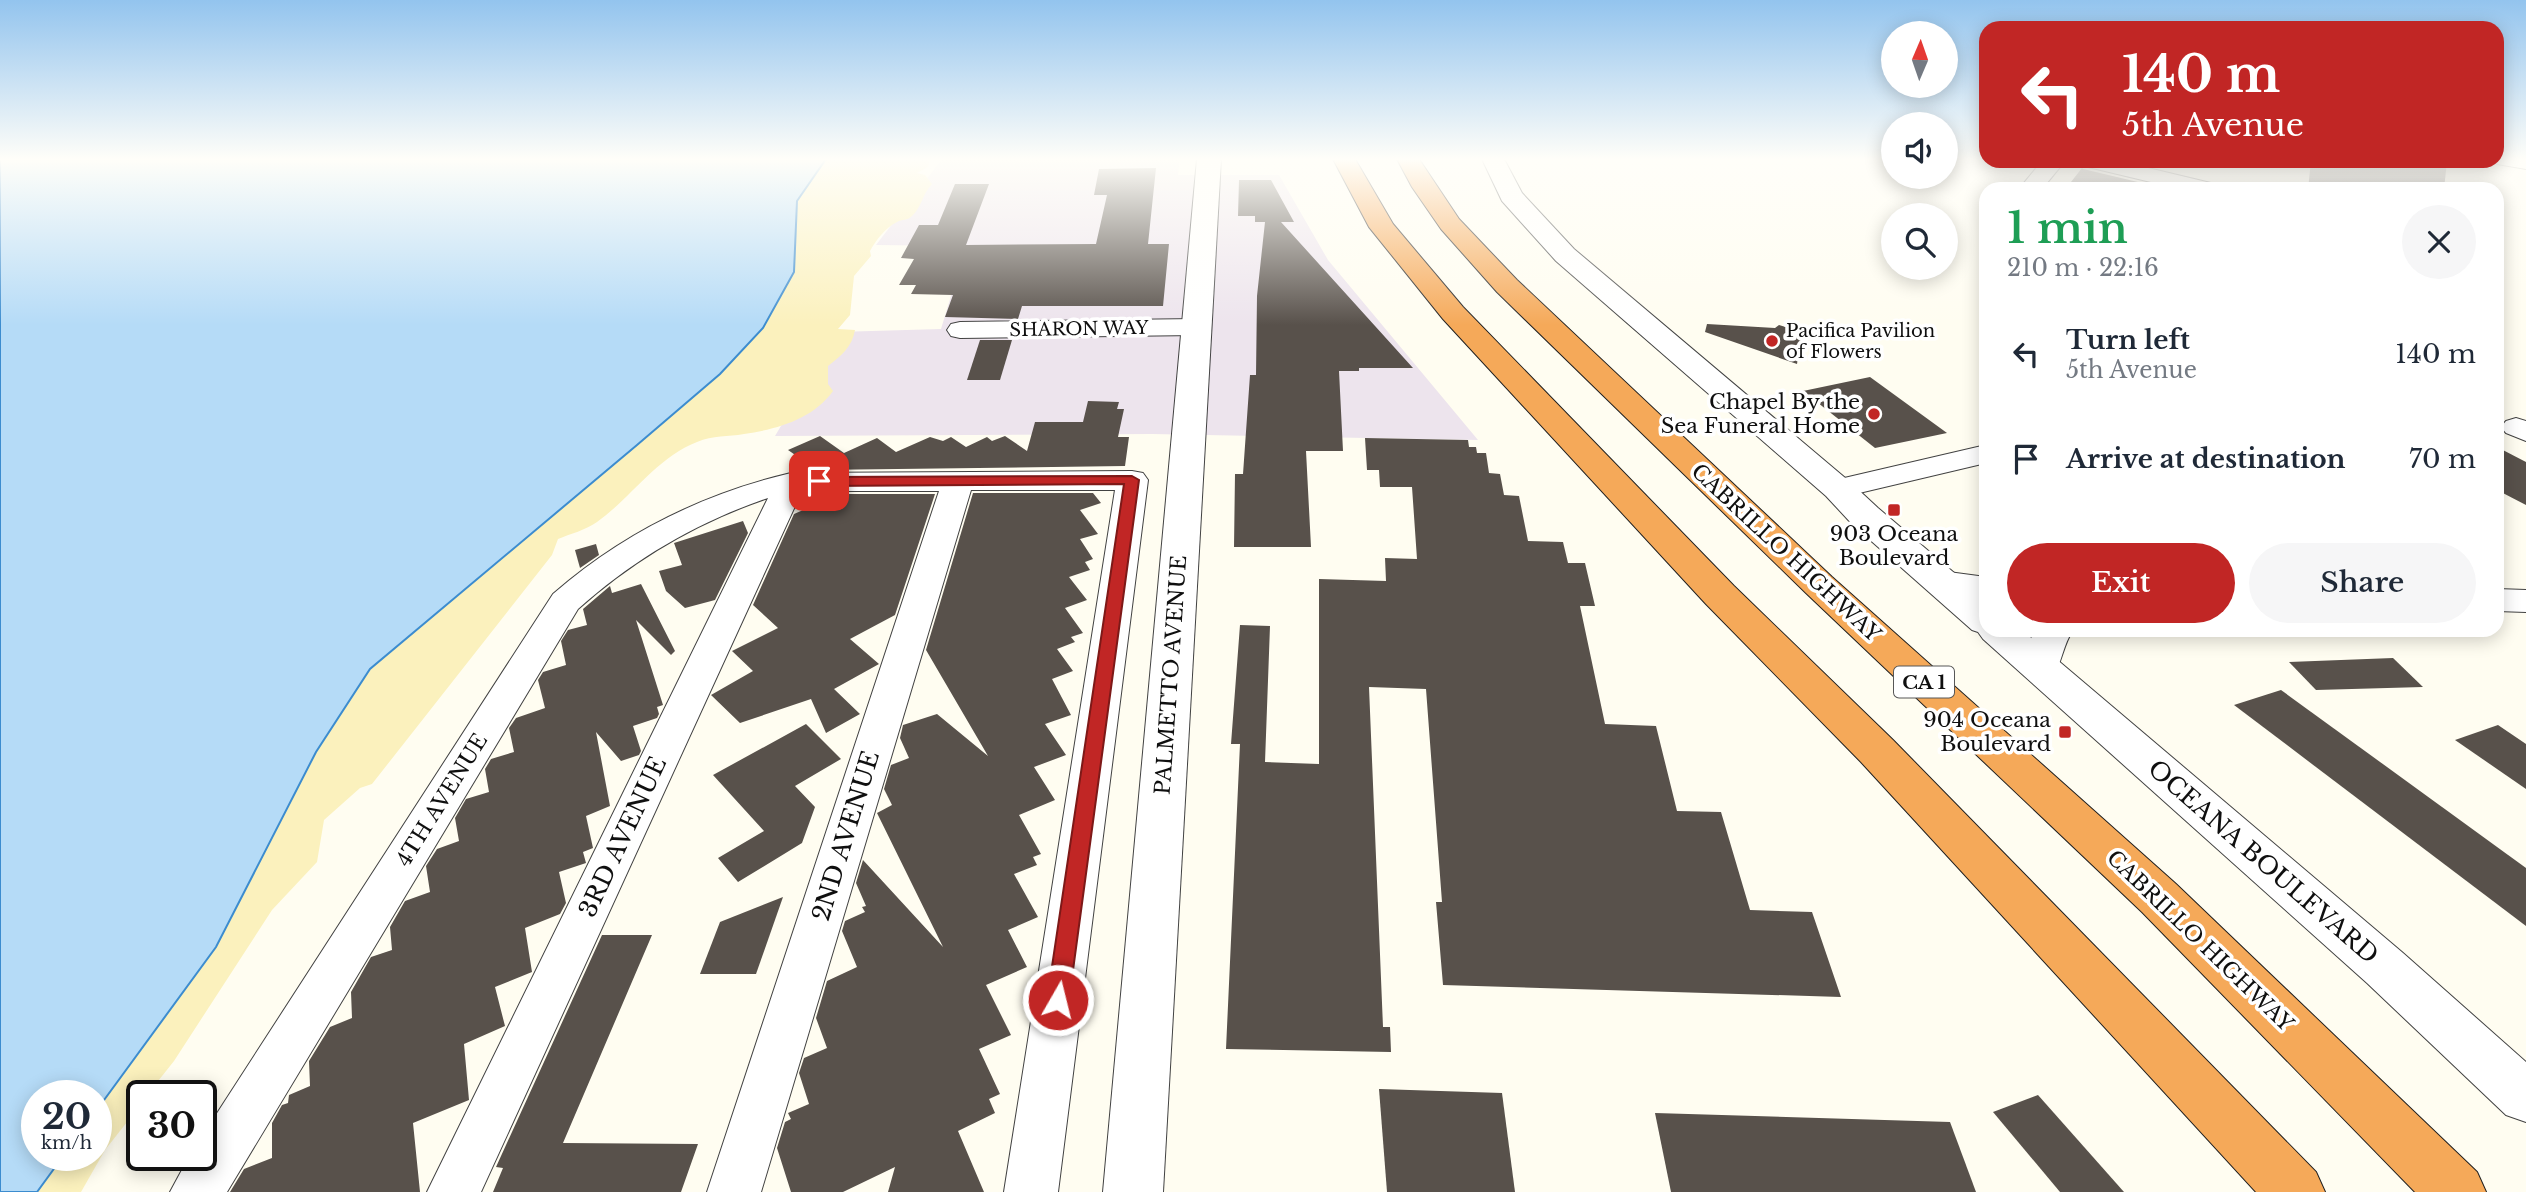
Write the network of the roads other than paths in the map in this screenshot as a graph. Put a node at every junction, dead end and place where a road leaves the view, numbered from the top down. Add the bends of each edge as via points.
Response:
1 (1205, 215) edge
2 (1375, 215) edge
3 (1443, 215) edge
4 (1528, 215) edge
5 (1197, 327) junction
6 (960, 330) dead end
7 (1979, 456) edge
8 (958, 480) junction
9 (776, 484) junction
10 (1838, 489) junction
11 (1941, 582) junction
12 (1979, 587) edge
13 (2504, 600) edge
14 (2526, 601) edge
15 (1979, 615) edge
16 (2016, 637) edge
17 (2048, 649) edge
18 (2526, 1097) edge
19 (197, 1192) edge
20 (454, 1192) edge
21 (734, 1192) edge
22 (1031, 1192) edge
23 (1133, 1192) edge
24 (2295, 1192) edge
25 (2456, 1192) edge

1 - 5 street, PALMETTO AVENUE
2 - 24 highway via 1439,297
3 - 25 highway, CABRILLO HIGHWAY / CA 1 via 1507,286 1819,585 2159,898
4 - 10 street via 1565,255
5 - 6 street, SHARON WAY
5 - 23 street, PALMETTO AVENUE
7 - 10 street
8 - 9 street, 4TH AVENUE
8 - 21 street, 2ND AVENUE
8 - 22 street, 4TH AVENUE via 1132,480
9 - 19 street, 4TH AVENUE via 719,503 656,538 592,576 565,602
9 - 20 street, 3RD AVENUE
10 - 11 street
11 - 12 street
11 - 15 street
13 - 14 street
16 - 17 street, OCEANA BOULEVARD
17 - 18 street, OCEANA BOULEVARD

